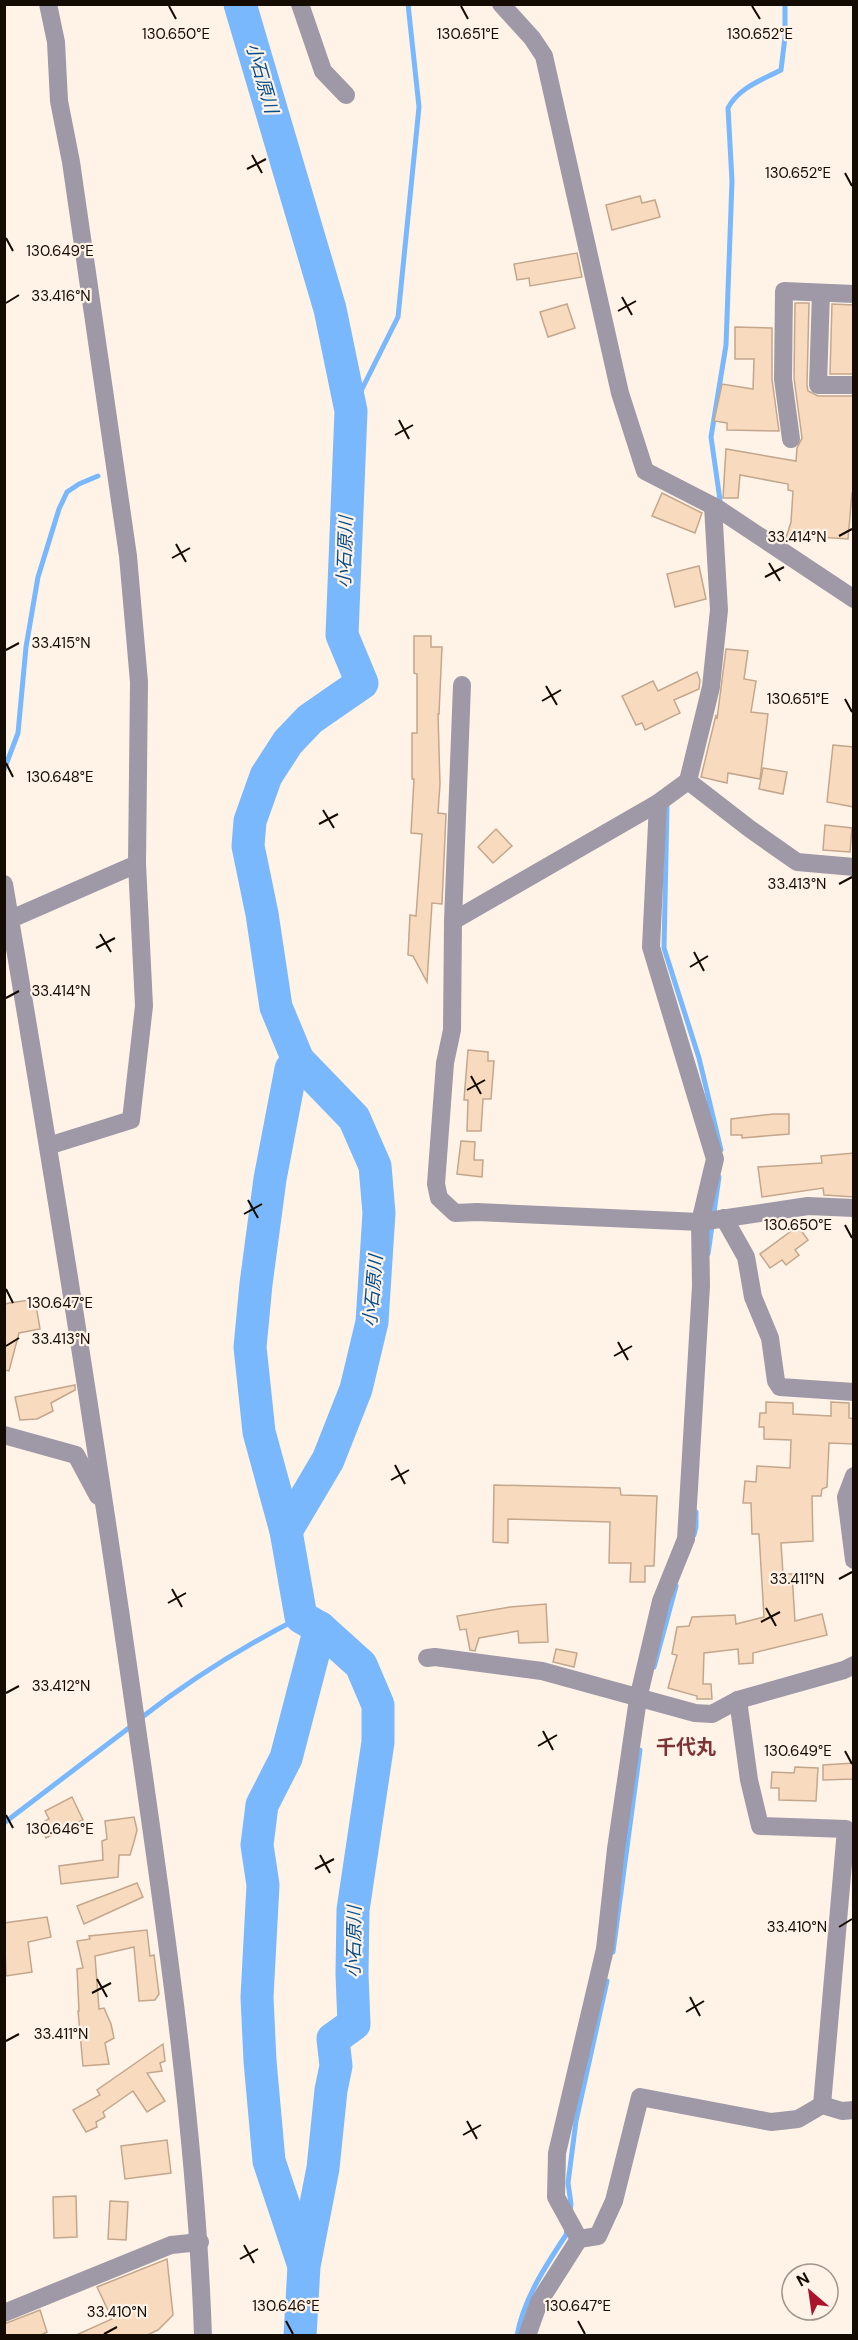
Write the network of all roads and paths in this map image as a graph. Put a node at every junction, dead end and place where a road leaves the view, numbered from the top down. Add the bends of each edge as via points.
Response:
1 (48, 4) edge
2 (300, 4) edge
3 (501, 4) edge
4 (346, 95) dead end
5 (821, 293) junction
6 (854, 294) edge
7 (854, 386) edge
8 (791, 439) dead end
9 (713, 506) junction
10 (854, 599) edge
11 (462, 685) dead end
12 (691, 783) junction
13 (658, 803) junction
14 (137, 864) junction
15 (854, 867) edge
16 (4, 884) edge
17 (10, 919) junction
18 (453, 921) junction
19 (48, 1146) junction
20 (854, 1208) edge
21 (712, 1220) junction
22 (854, 1392) edge
23 (4, 1435) edge
24 (854, 1476) edge
25 (106, 1510) junction
26 (854, 1560) edge
27 (427, 1658) dead end
28 (854, 1665) edge
29 (644, 1700) junction
30 (738, 1700) junction
31 (850, 1824) edge
32 (822, 2105) junction
33 (854, 2110) edge
34 (572, 2227) junction
35 (200, 2242) junction
36 (4, 2313) edge
37 (203, 2336) edge
38 (527, 2336) edge

1 - 14 street via 56,42 59,102 128,556 139,682
2 - 4 street via 323,71
3 - 9 street via 544,56 620,393 645,471
5 - 6 street
5 - 7 street via 818,385
5 - 8 street via 784,291 783,379
9 - 10 street
9 - 12 street via 719,610 711,687
11 - 18 street
12 - 13 street
12 - 15 street via 797,862
13 - 18 street
13 - 21 street via 651,947 716,1159
14 - 17 street
14 - 19 street via 144,1006 130,1120
16 - 17 street
17 - 19 street
18 - 21 street via 452,1030 445,1063 436,1184 439,1198 455,1213
19 - 25 street
20 - 21 street via 808,1206
21 - 22 street via 746,1257 753,1297 770,1338 780,1387
21 - 29 street via 701,1286 686,1539 661,1601
23 - 25 street via 76,1455
24 - 26 street via 846,1497
25 - 35 street via 176,2002
27 - 29 street via 542,1671
28 - 30 street
29 - 30 street via 712,1714
29 - 34 street via 616,1849 605,1949 557,2153 556,2197
30 - 31 street via 760,1826
31 - 32 street
32 - 33 street
32 - 34 street via 798,2119 771,2122 640,2097 614,2201 598,2236
34 - 38 street
35 - 36 street via 171,2245
35 - 37 street

